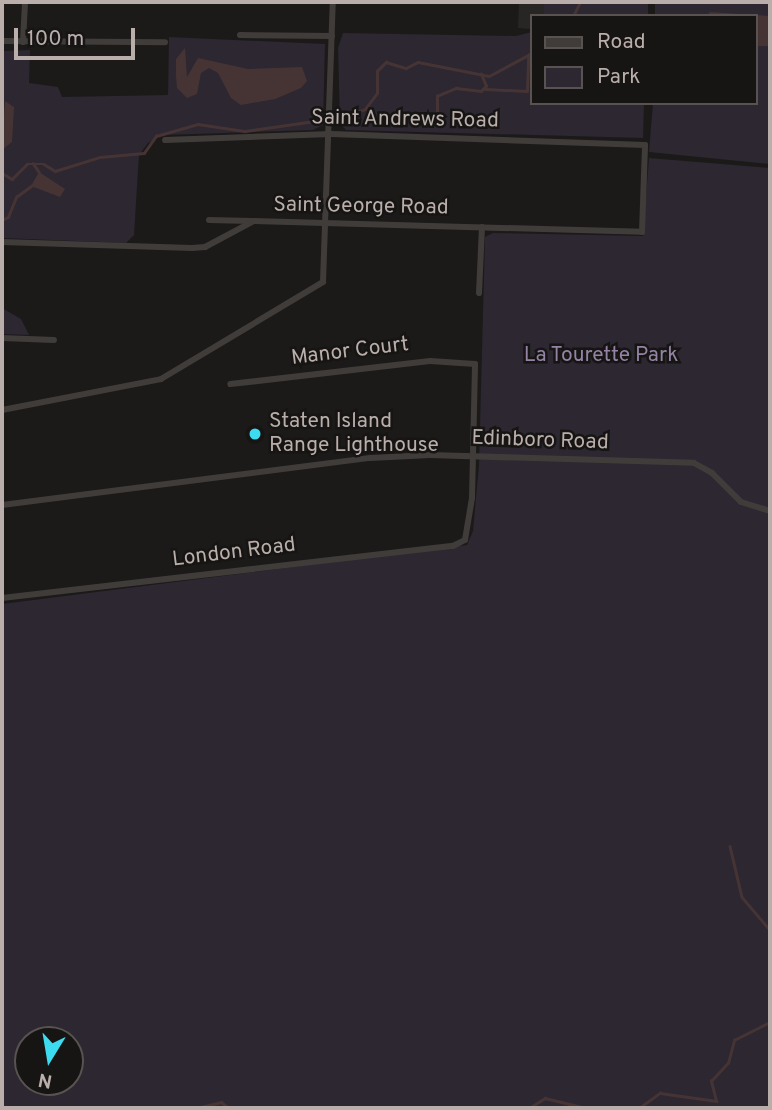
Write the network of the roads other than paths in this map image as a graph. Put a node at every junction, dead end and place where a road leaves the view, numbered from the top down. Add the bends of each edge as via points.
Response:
1 (25, 2) edge
2 (333, 2) edge
3 (240, 35) dead end
4 (332, 36) junction
5 (2, 41) edge
6 (23, 42) junction
7 (165, 42) dead end
8 (331, 134) junction
9 (165, 140) dead end
10 (209, 220) dead end
11 (254, 221) junction
12 (326, 223) junction
13 (482, 227) junction
14 (642, 232) joint
15 (2, 242) edge
16 (479, 293) dead end
17 (2, 338) edge
18 (54, 340) dead end
19 (230, 384) dead end
20 (2, 410) edge
21 (472, 456) junction
22 (2, 505) edge
23 (770, 511) edge
24 (2, 598) edge

1 - 6 street
2 - 4 street
3 - 4 street
4 - 8 street
5 - 6 street
6 - 7 street
8 - 9 street, Saint Andrews Road
8 - 12 street
8 - 14 street, Saint Andrews Road via 645,145
10 - 11 street
11 - 12 street, Saint George Road
11 - 15 street, Saint George Road via 205,247
12 - 13 street, Saint George Road
12 - 20 street via 324,277 318,288 265,315 193,363 143,384
13 - 14 street, Saint George Road
13 - 16 street
17 - 18 street
19 - 21 street, Manor Court via 430,360 475,364
21 - 22 street, Edinboro Road via 370,458
21 - 23 street, Edinboro Road via 694,463 715,475 741,502
21 - 24 street, London Road via 466,536 453,546

